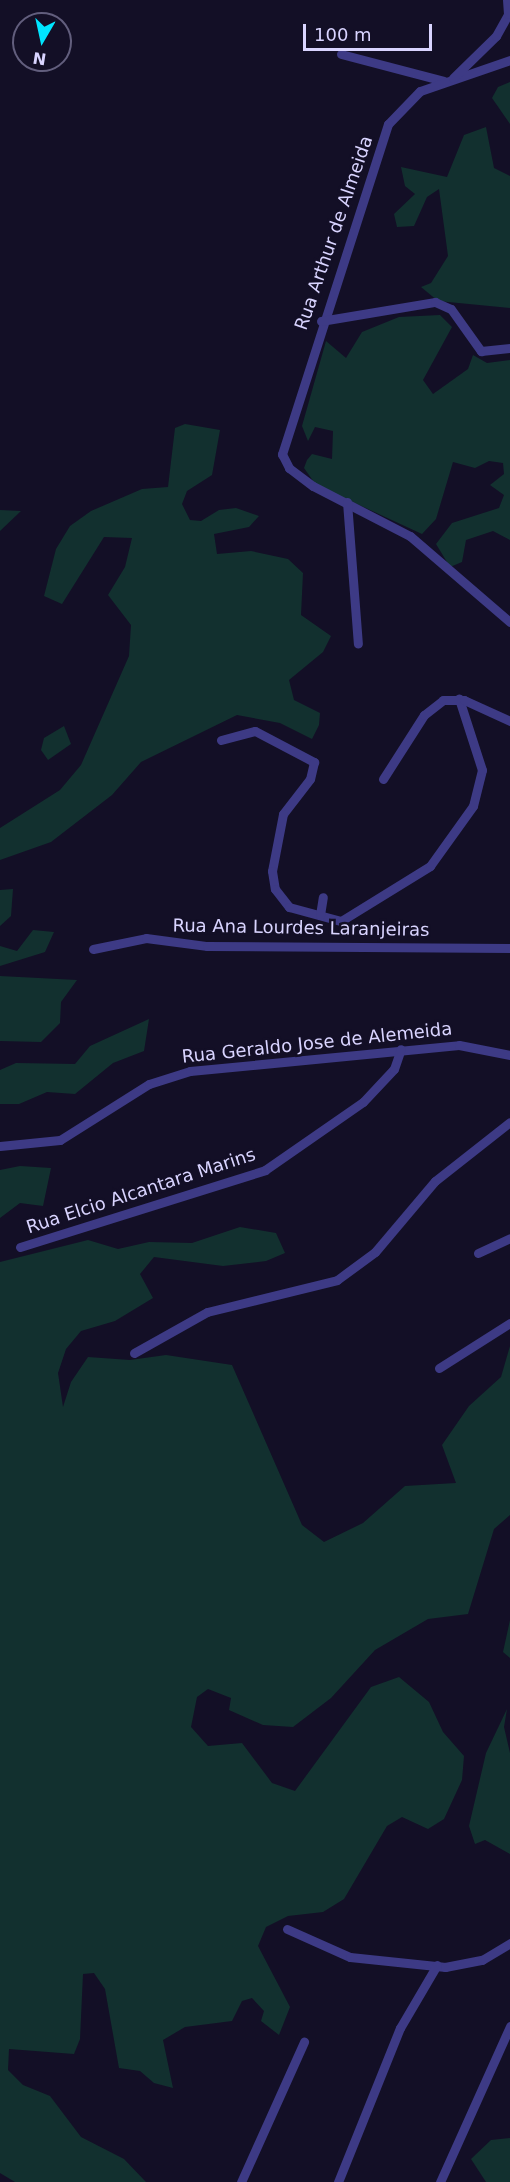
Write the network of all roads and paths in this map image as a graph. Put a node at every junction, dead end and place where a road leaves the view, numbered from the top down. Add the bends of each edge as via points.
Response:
1 (507, 0) edge
2 (341, 54) dead end
3 (510, 60) edge
4 (448, 79) junction
5 (321, 321) junction
6 (510, 348) edge
7 (346, 502) junction
8 (510, 622) edge
9 (358, 644) dead end
10 (459, 699) junction
11 (510, 720) edge
12 (221, 740) dead end
13 (383, 778) dead end
14 (323, 897) dead end
15 (320, 915) junction
16 (510, 948) edge
17 (93, 949) dead end
18 (401, 1049) junction
19 (510, 1054) edge
20 (510, 1122) edge
21 (0, 1146) edge
22 (510, 1238) edge
23 (20, 1247) dead end
24 (478, 1253) dead end
25 (510, 1323) edge
26 (134, 1353) dead end
27 (439, 1368) dead end
28 (287, 1929) dead end
29 (510, 1943) edge
30 (437, 1965) junction
31 (510, 2026) edge
32 (304, 2042) dead end
33 (241, 2182) edge
34 (339, 2182) edge
35 (440, 2182) edge

1 - 4 street via 508,14 496,36
2 - 4 street
3 - 4 street, Rua Arthur de Almeida
4 - 5 street, Rua Arthur de Almeida via 400,106 388,124
5 - 6 street via 435,302 451,309 481,351
5 - 7 street, Rua Arthur de Almeida via 282,454 300,477
7 - 8 street via 411,536
7 - 9 street
10 - 11 street
10 - 13 street via 433,705
10 - 15 street via 482,770 466,817 430,866 413,879 350,918
12 - 15 street via 255,731 294,747 314,762 310,779 283,814 272,871 279,898
14 - 15 street
16 - 17 street, Rua Ana Lourdes Laranjeiras via 207,946 146,938
18 - 19 street, Rua Geraldo Jose de Alemeida via 459,1045
18 - 21 street, Rua Geraldo Jose de Alemeida via 170,1076 60,1140
18 - 23 street, Rua Elcio Alcantara Marins via 394,1069 369,1096 265,1170
20 - 26 street via 435,1181 375,1252 337,1280 207,1312
22 - 24 street
25 - 27 street
28 - 30 street via 350,1957
29 - 30 street via 465,1966
30 - 34 street via 400,2028
31 - 35 street
32 - 33 street

